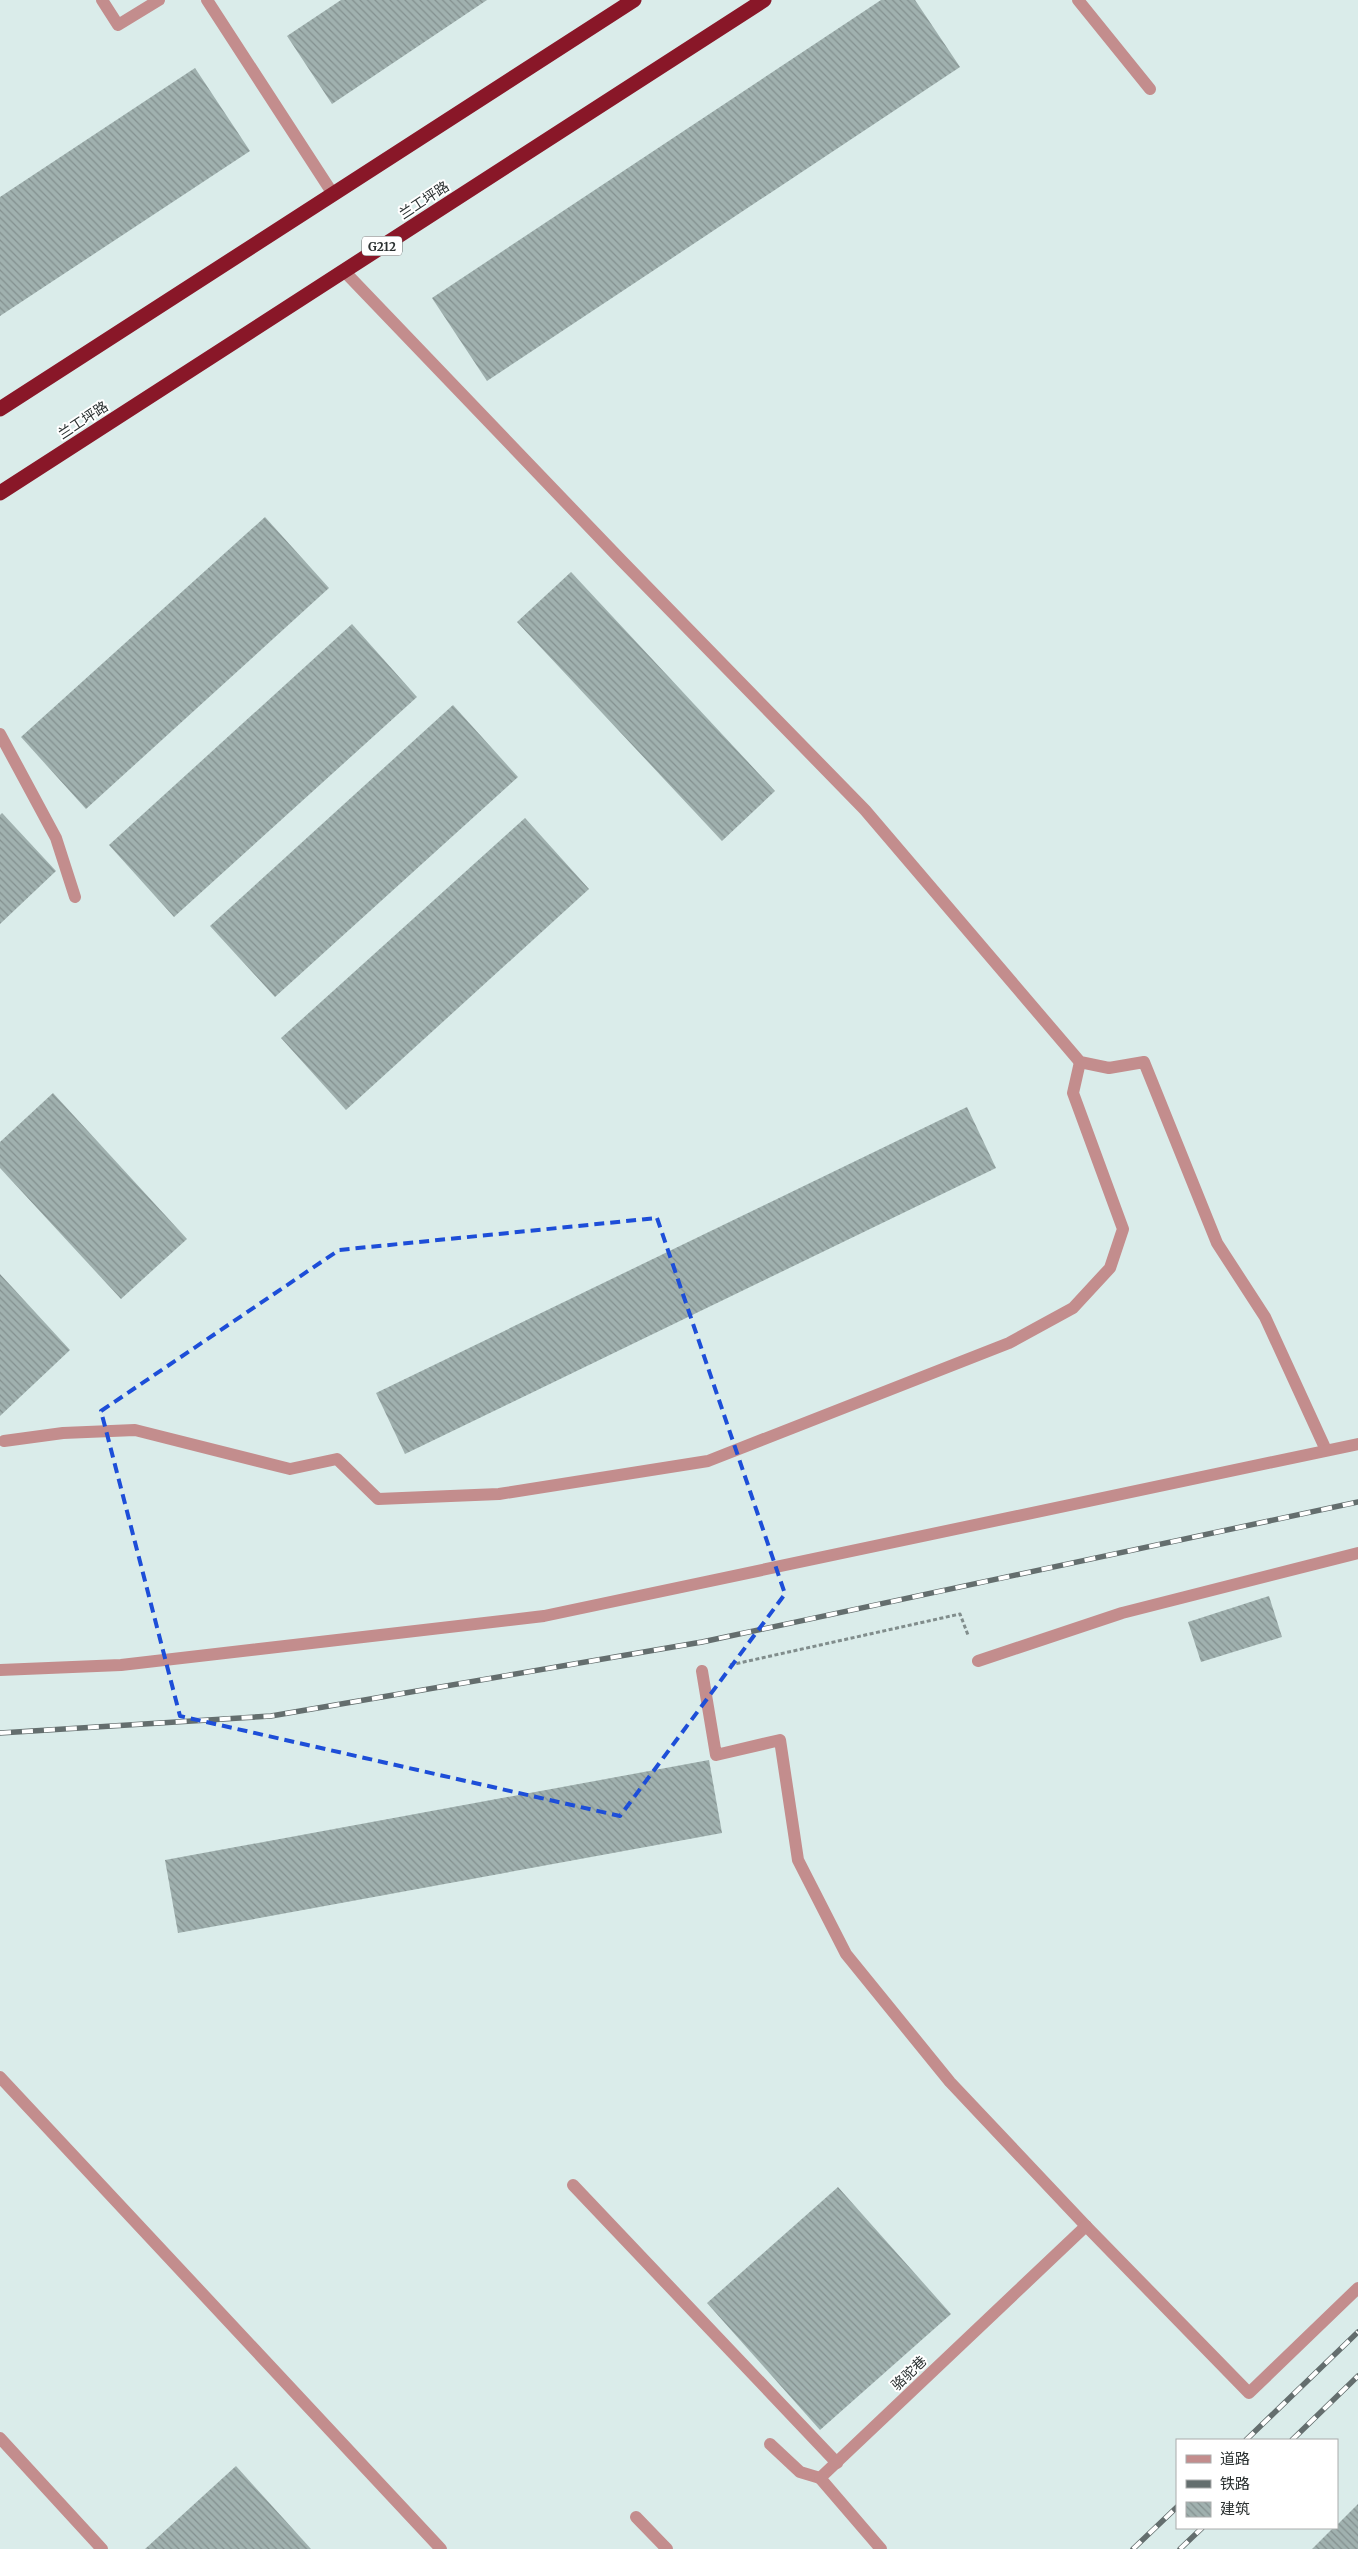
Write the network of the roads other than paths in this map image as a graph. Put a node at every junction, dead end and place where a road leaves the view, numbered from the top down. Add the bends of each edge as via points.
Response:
1 (102, 0) edge
2 (159, 0) edge
3 (207, 0) edge
4 (634, 0) edge
5 (764, 0) edge
6 (1078, 0) edge
7 (1150, 89) dead end
8 (333, 194) junction
9 (344, 271) junction
10 (0, 409) edge
11 (0, 493) edge
12 (0, 734) edge
13 (75, 897) dead end
14 (1080, 1062) junction
15 (4, 1441) dead end
16 (1358, 1444) edge
17 (1326, 1450) junction
18 (1358, 1552) edge
19 (978, 1661) road end
20 (0, 1670) edge
21 (702, 1671) road end
22 (0, 2077) edge
23 (573, 2185) dead end
24 (1086, 2226) junction
25 (1358, 2288) edge
26 (0, 2438) edge
27 (770, 2444) dead end
28 (837, 2463) junction
29 (820, 2478) junction
30 (636, 2517) dead end
31 (102, 2549) edge
32 (441, 2549) edge
33 (667, 2549) edge
34 (881, 2549) edge

1 - 2 street via 118,25
3 - 8 street
4 - 8 highway
5 - 9 highway, 兰工坪路 / G212
6 - 7 street
8 - 10 highway
9 - 11 highway, 兰工坪路 / G212
9 - 14 street via 865,810
12 - 13 street via 56,838
14 - 15 street via 1073,1093 1123,1230 1110,1268 1073,1308 1009,1343 708,1461 499,1494 378,1499 337,1459 290,1469 135,1430 63,1433
14 - 17 street via 1109,1068 1144,1062 1217,1243 1265,1317
16 - 17 street
17 - 20 street via 544,1616 121,1665
18 - 19 street via 1122,1613
21 - 24 street via 716,1755 780,1740 798,1860 846,1954 950,2082
22 - 32 street
23 - 28 street
24 - 25 street via 1248,2393
24 - 28 street, 骆驼巷
26 - 31 street
27 - 29 street via 800,2472
28 - 29 street, 骆驼巷
29 - 34 street
30 - 33 street

